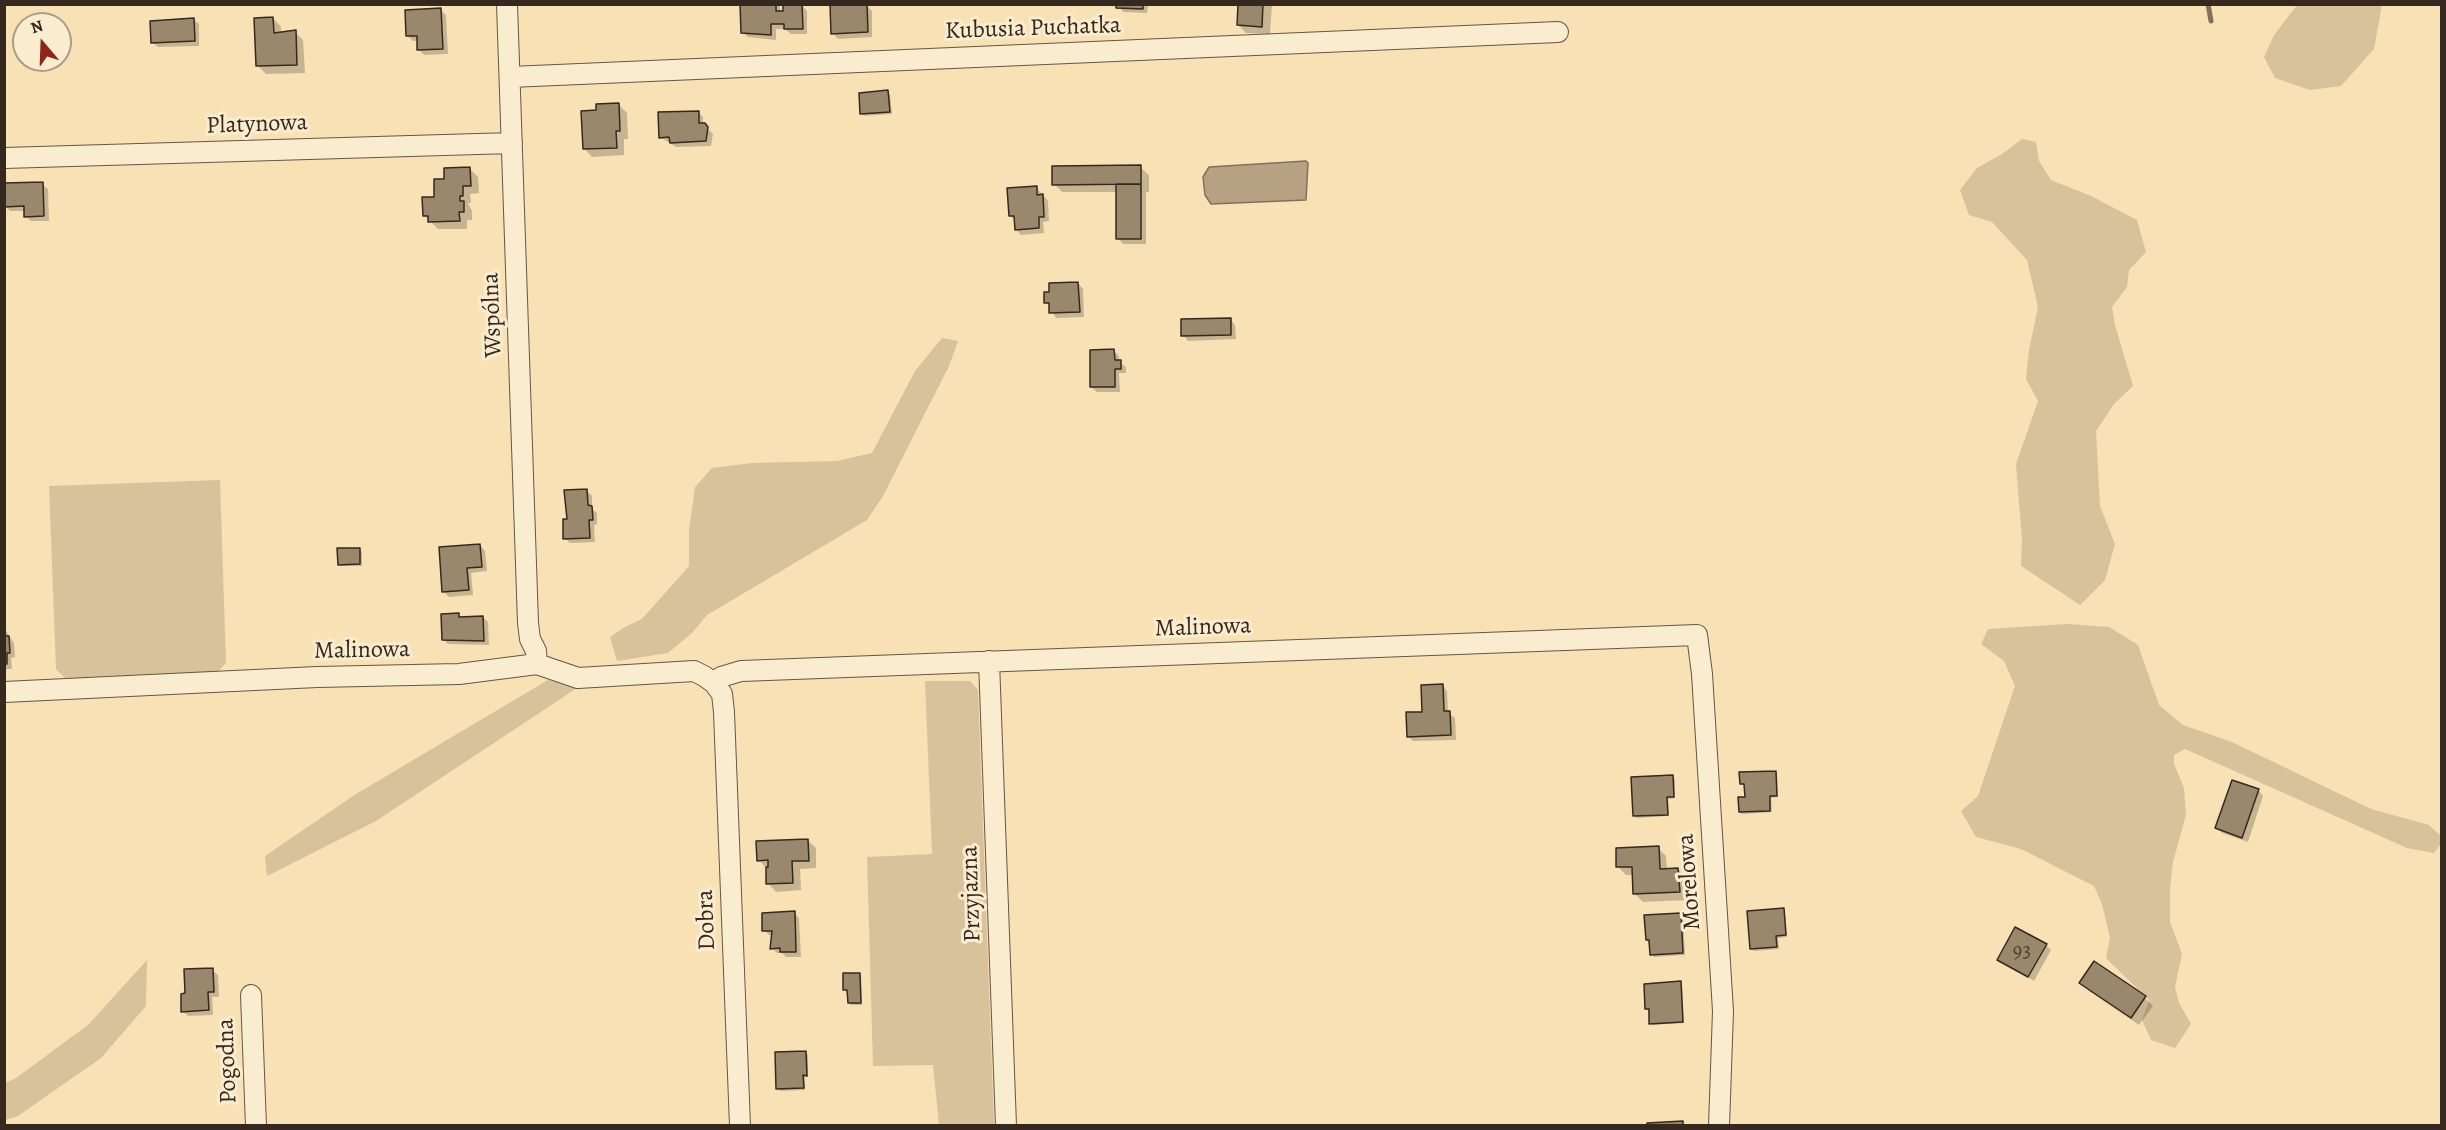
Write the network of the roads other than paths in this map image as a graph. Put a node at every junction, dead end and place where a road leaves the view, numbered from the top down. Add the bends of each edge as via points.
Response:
1 (507, 4) edge
2 (1558, 32) dead end
3 (510, 77) junction
4 (512, 143) junction
5 (4, 158) edge
6 (1697, 635) joint
7 (989, 661) junction
8 (537, 664) junction
9 (714, 683) junction
10 (4, 692) edge
11 (251, 995) dead end
12 (256, 1125) edge
13 (740, 1125) edge
14 (1006, 1125) edge
15 (1719, 1125) edge

1 - 3 street, Wspólna
2 - 3 street, Kubusia Puchatka
3 - 4 street, Wspólna
4 - 5 street, Platynowa
4 - 8 street, Wspólna via 528,623
6 - 7 street, Malinowa
6 - 15 street, Morelowa via 1723,1011
7 - 9 street, Malinowa via 741,671
7 - 14 street, Przyjazna
8 - 9 street, Malinowa via 578,678 694,671
8 - 10 street, Malinowa via 459,674
9 - 13 street, Dobra via 722,693 724,712
11 - 12 street, Pogodna

